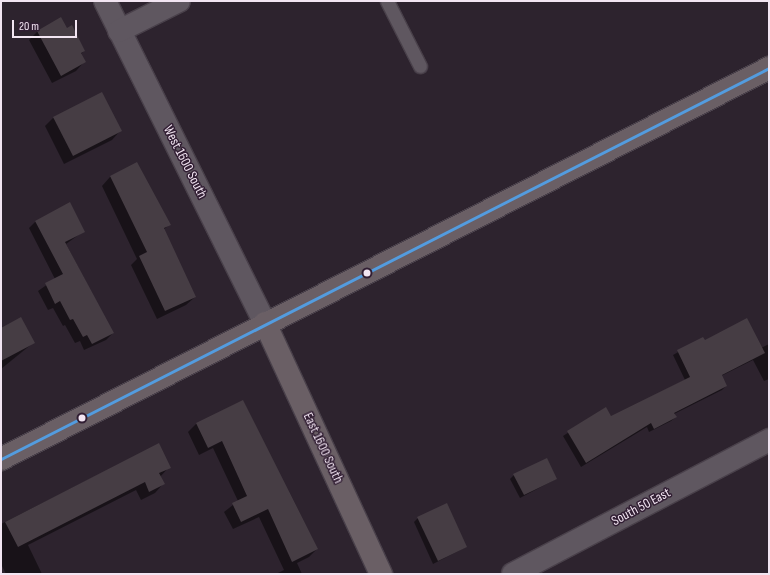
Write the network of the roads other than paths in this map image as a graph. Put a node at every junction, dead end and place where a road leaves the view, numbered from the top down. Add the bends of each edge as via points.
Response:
1 (105, 1) edge
2 (179, 1) edge
3 (387, 1) edge
4 (119, 30) junction
5 (420, 66) dead end
6 (769, 68) edge
7 (265, 323) junction
8 (769, 440) edge
9 (1, 459) edge
10 (381, 574) edge
11 (513, 574) edge

1 - 4 street, West 1600 South
2 - 4 street
3 - 5 lane
4 - 7 street, West 1600 South
6 - 7 street
7 - 9 street
7 - 10 street, East 1600 South
8 - 11 street, South 50 East

